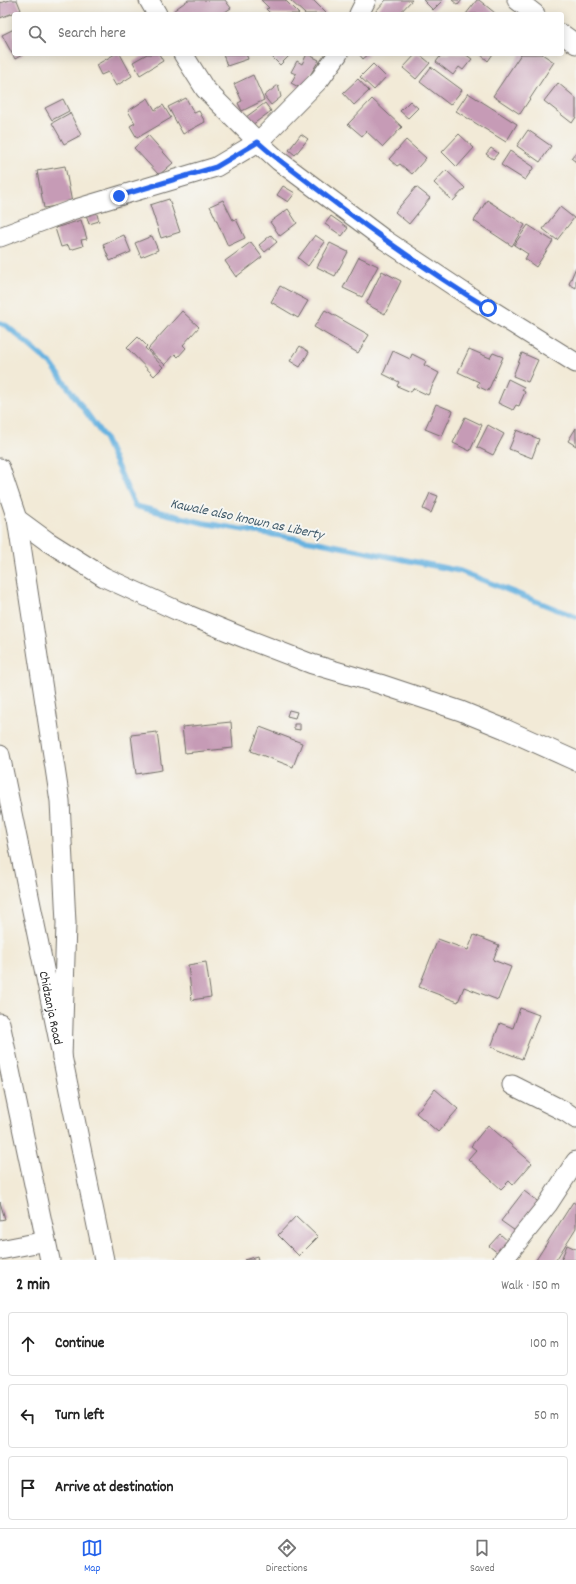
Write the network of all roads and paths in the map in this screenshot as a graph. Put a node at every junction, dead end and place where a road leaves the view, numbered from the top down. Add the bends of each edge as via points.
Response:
1 (149, 0) edge
2 (366, 0) edge
3 (517, 0) edge
4 (156, 12) edge
5 (360, 12) edge
6 (532, 12) edge
7 (564, 35) edge
8 (576, 44) edge
9 (184, 56) edge
10 (337, 56) edge
11 (258, 142) junction
12 (0, 237) edge
13 (576, 363) edge
14 (0, 468) edge
15 (17, 519) junction
16 (0, 755) edge
17 (576, 761) edge
18 (0, 1023) edge
19 (62, 1058) junction
20 (512, 1084) dead end
21 (576, 1119) edge
22 (576, 1162) edge
23 (46, 1241) junction
24 (0, 1250) edge
25 (50, 1260) edge
26 (104, 1260) edge
27 (503, 1260) edge

1 - 4 street
2 - 5 street
3 - 6 street
7 - 8 street
9 - 11 street via 205,89
10 - 11 street via 320,79
11 - 12 street via 216,167 72,210
11 - 13 street via 278,161 385,240
14 - 15 street
15 - 17 street via 104,577 176,610 312,664 461,711
15 - 19 street via 60,801 66,923
16 - 19 street, Chidzanja Road
18 - 23 street
19 - 26 street, Chidzanja Road
20 - 21 street
22 - 27 street via 528,1230
23 - 24 street
23 - 25 street

